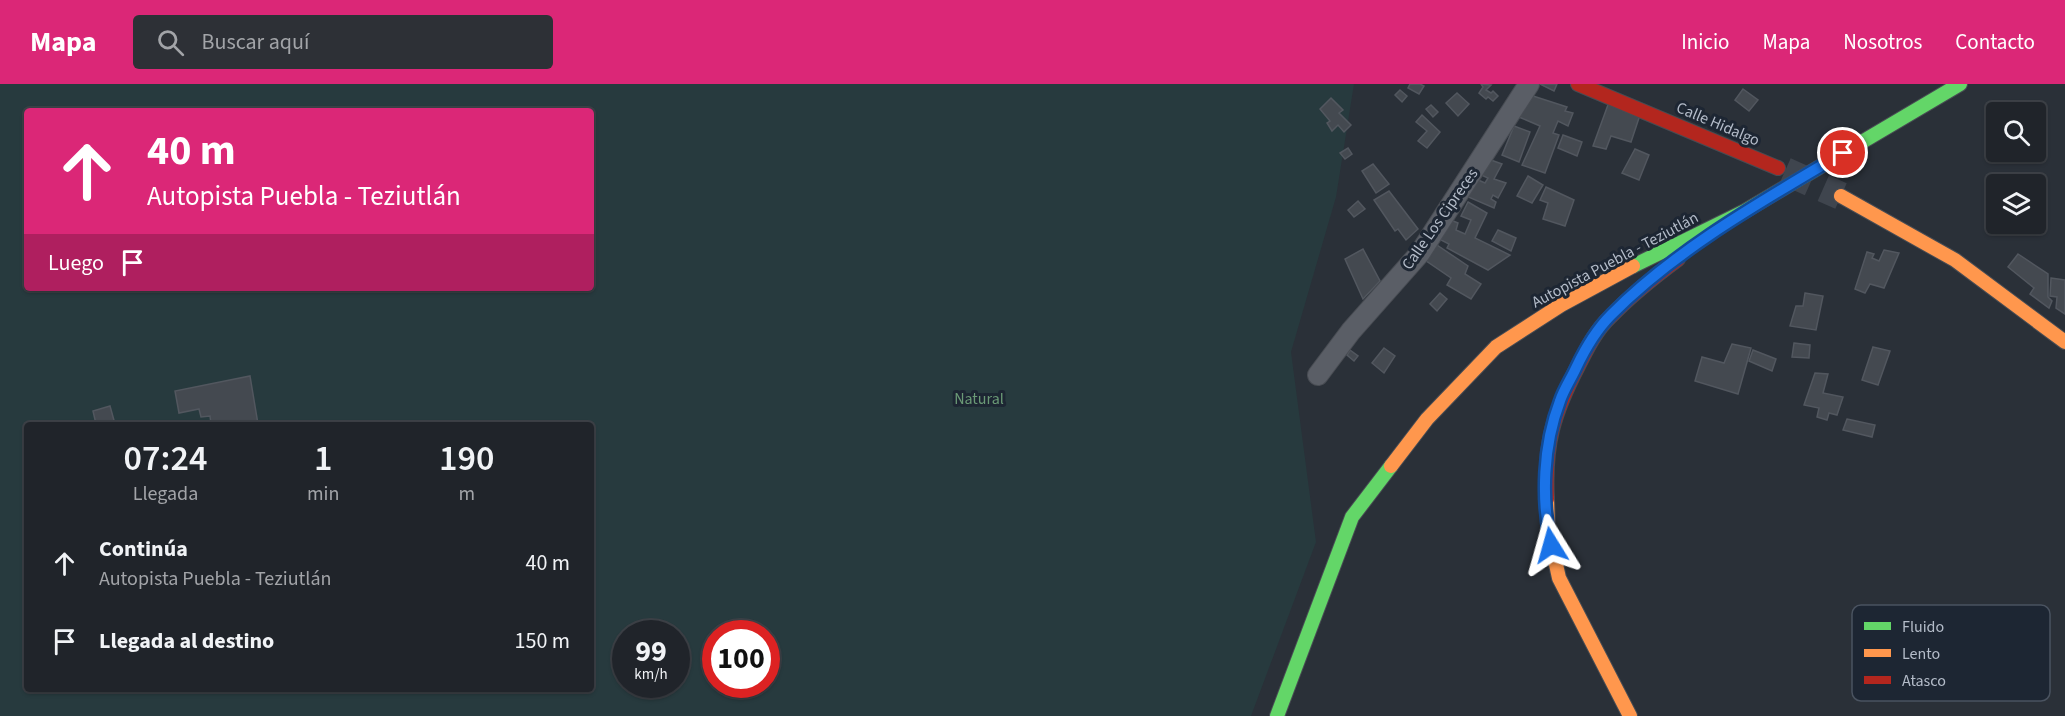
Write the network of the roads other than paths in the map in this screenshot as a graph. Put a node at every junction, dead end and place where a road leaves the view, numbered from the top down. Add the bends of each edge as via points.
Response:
1 (1529, 84) edge
2 (1578, 84) edge
3 (1960, 84) edge
4 (1778, 168) tunnel mouth
5 (1841, 196) tunnel mouth
6 (1745, 211) junction
7 (2065, 342) edge
8 (1318, 375) dead end
9 (1277, 716) edge
10 (1630, 716) edge

1 - 8 street, Calle Los Cipreces via 1420,253
2 - 4 main road, Calle Hidalgo
3 - 6 main road, Autopista Puebla - Teziutlán
5 - 7 main road via 1955,260
6 - 9 main road, Autopista Puebla - Teziutlán via 1561,305 1496,347 1427,419 1352,517
6 - 10 main road, Autopista Puebla - Teziutlán via 1656,275 1610,315 1592,338 1560,400 1549,438 1548,528 1559,578

